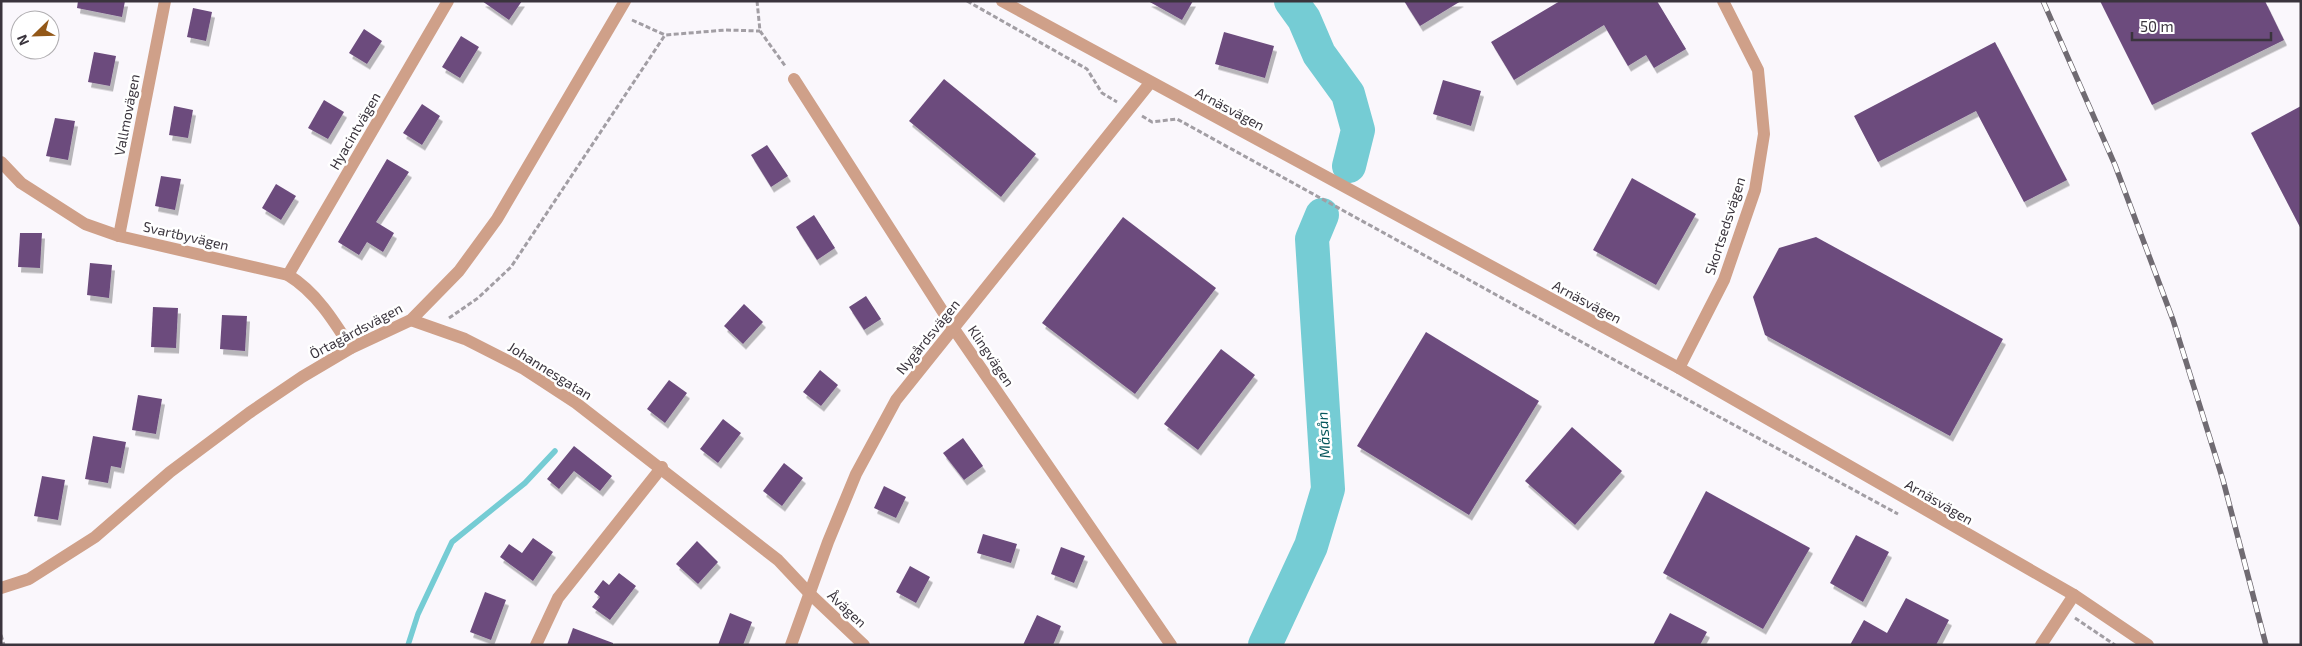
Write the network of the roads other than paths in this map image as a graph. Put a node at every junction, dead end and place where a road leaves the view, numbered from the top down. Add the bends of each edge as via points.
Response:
1 (165, 1) edge
2 (448, 1) edge
3 (625, 1) edge
4 (1002, 1) edge
5 (1723, 1) edge
6 (794, 79) road end
7 (1150, 83) junction
8 (1, 162) edge
9 (119, 236) junction
10 (288, 275) junction
11 (411, 320) junction
12 (954, 329) junction
13 (351, 348) junction
14 (1679, 368) junction
15 (662, 468) junction
16 (1, 588) edge
17 (810, 594) junction
18 (2074, 595) junction
19 (536, 645) edge
20 (791, 645) edge
21 (864, 645) edge
22 (1170, 645) edge
23 (2041, 645) edge
24 (2148, 645) edge

1 - 9 street, Vallmovägen
2 - 10 street, Hyacintvägen
3 - 11 street, Örtagårdsvägen via 497,219 459,271
4 - 7 street, Arnäsvägen
5 - 14 street, Skortsedsvägen via 1758,70 1764,134 1756,190 1724,280
6 - 12 street, Klingvägen
7 - 12 street, Nygårdsvägen
7 - 14 street, Arnäsvägen
8 - 9 street, Svartbyvägen via 21,183 57,208 85,224
9 - 10 street, Svartbyvägen
10 - 13 street, Svartbyvägen via 317,301
11 - 13 street, Örtagårdsvägen
11 - 15 street, Johannesgatan via 436,327 524,369 576,403
12 - 17 street, Nygårdsvägen via 896,400 856,474
12 - 22 street, Klingvägen
13 - 16 street, Örtagårdsvägen via 249,412 170,472 95,537 29,579
14 - 18 street, Arnäsvägen
15 - 17 street, Johannesgatan via 778,560
15 - 19 street via 558,598
17 - 20 street, Nygårdsvägen
17 - 21 street, Åvägen
18 - 23 street
18 - 24 street, Arnäsvägen

